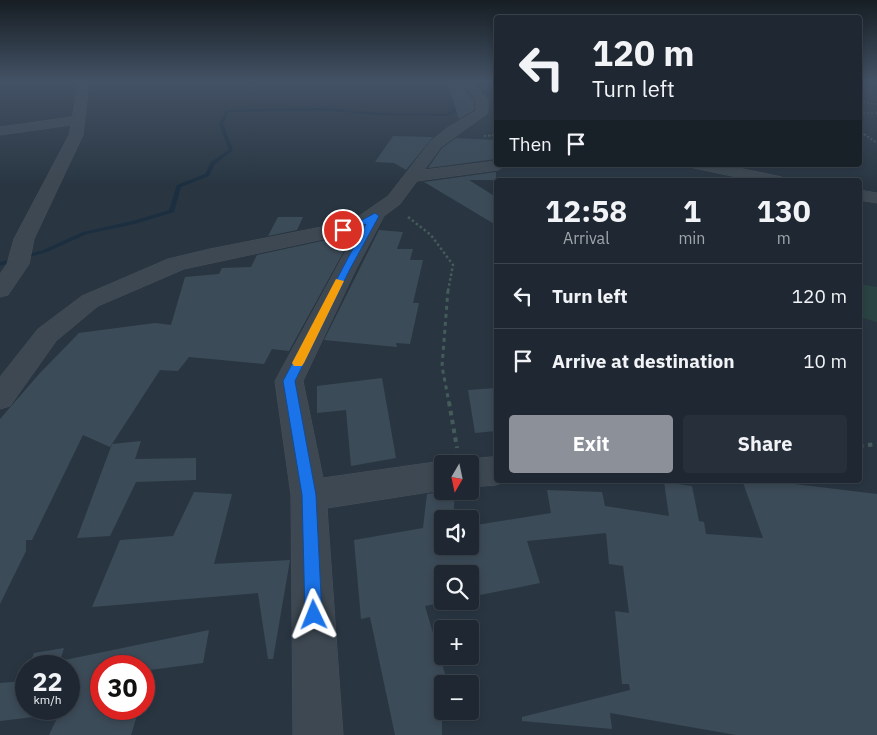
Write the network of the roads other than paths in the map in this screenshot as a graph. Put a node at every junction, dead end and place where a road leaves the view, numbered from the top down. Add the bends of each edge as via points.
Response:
1 (79, 116) edge
2 (476, 116) edge
3 (78, 120) junction
4 (0, 131) edge
5 (494, 166) edge
6 (710, 167) edge
7 (412, 177) junction
8 (766, 178) edge
9 (862, 196) edge
10 (877, 198) edge
11 (383, 210) junction
12 (0, 245) edge
13 (21, 252) junction
14 (0, 290) edge
15 (0, 398) edge
16 (479, 470) edge
17 (494, 471) edge
18 (434, 472) edge
19 (309, 495) junction
20 (318, 735) edge

1 - 3 street
2 - 7 street via 436,144
3 - 4 street
3 - 13 street via 76,135
5 - 7 street
6 - 8 street
7 - 11 street
9 - 10 street
11 - 15 street via 358,226 210,254 176,264 90,302 47,335
11 - 19 street via 345,269 289,381
12 - 13 street
13 - 14 street
16 - 17 street
18 - 19 street
19 - 20 street

